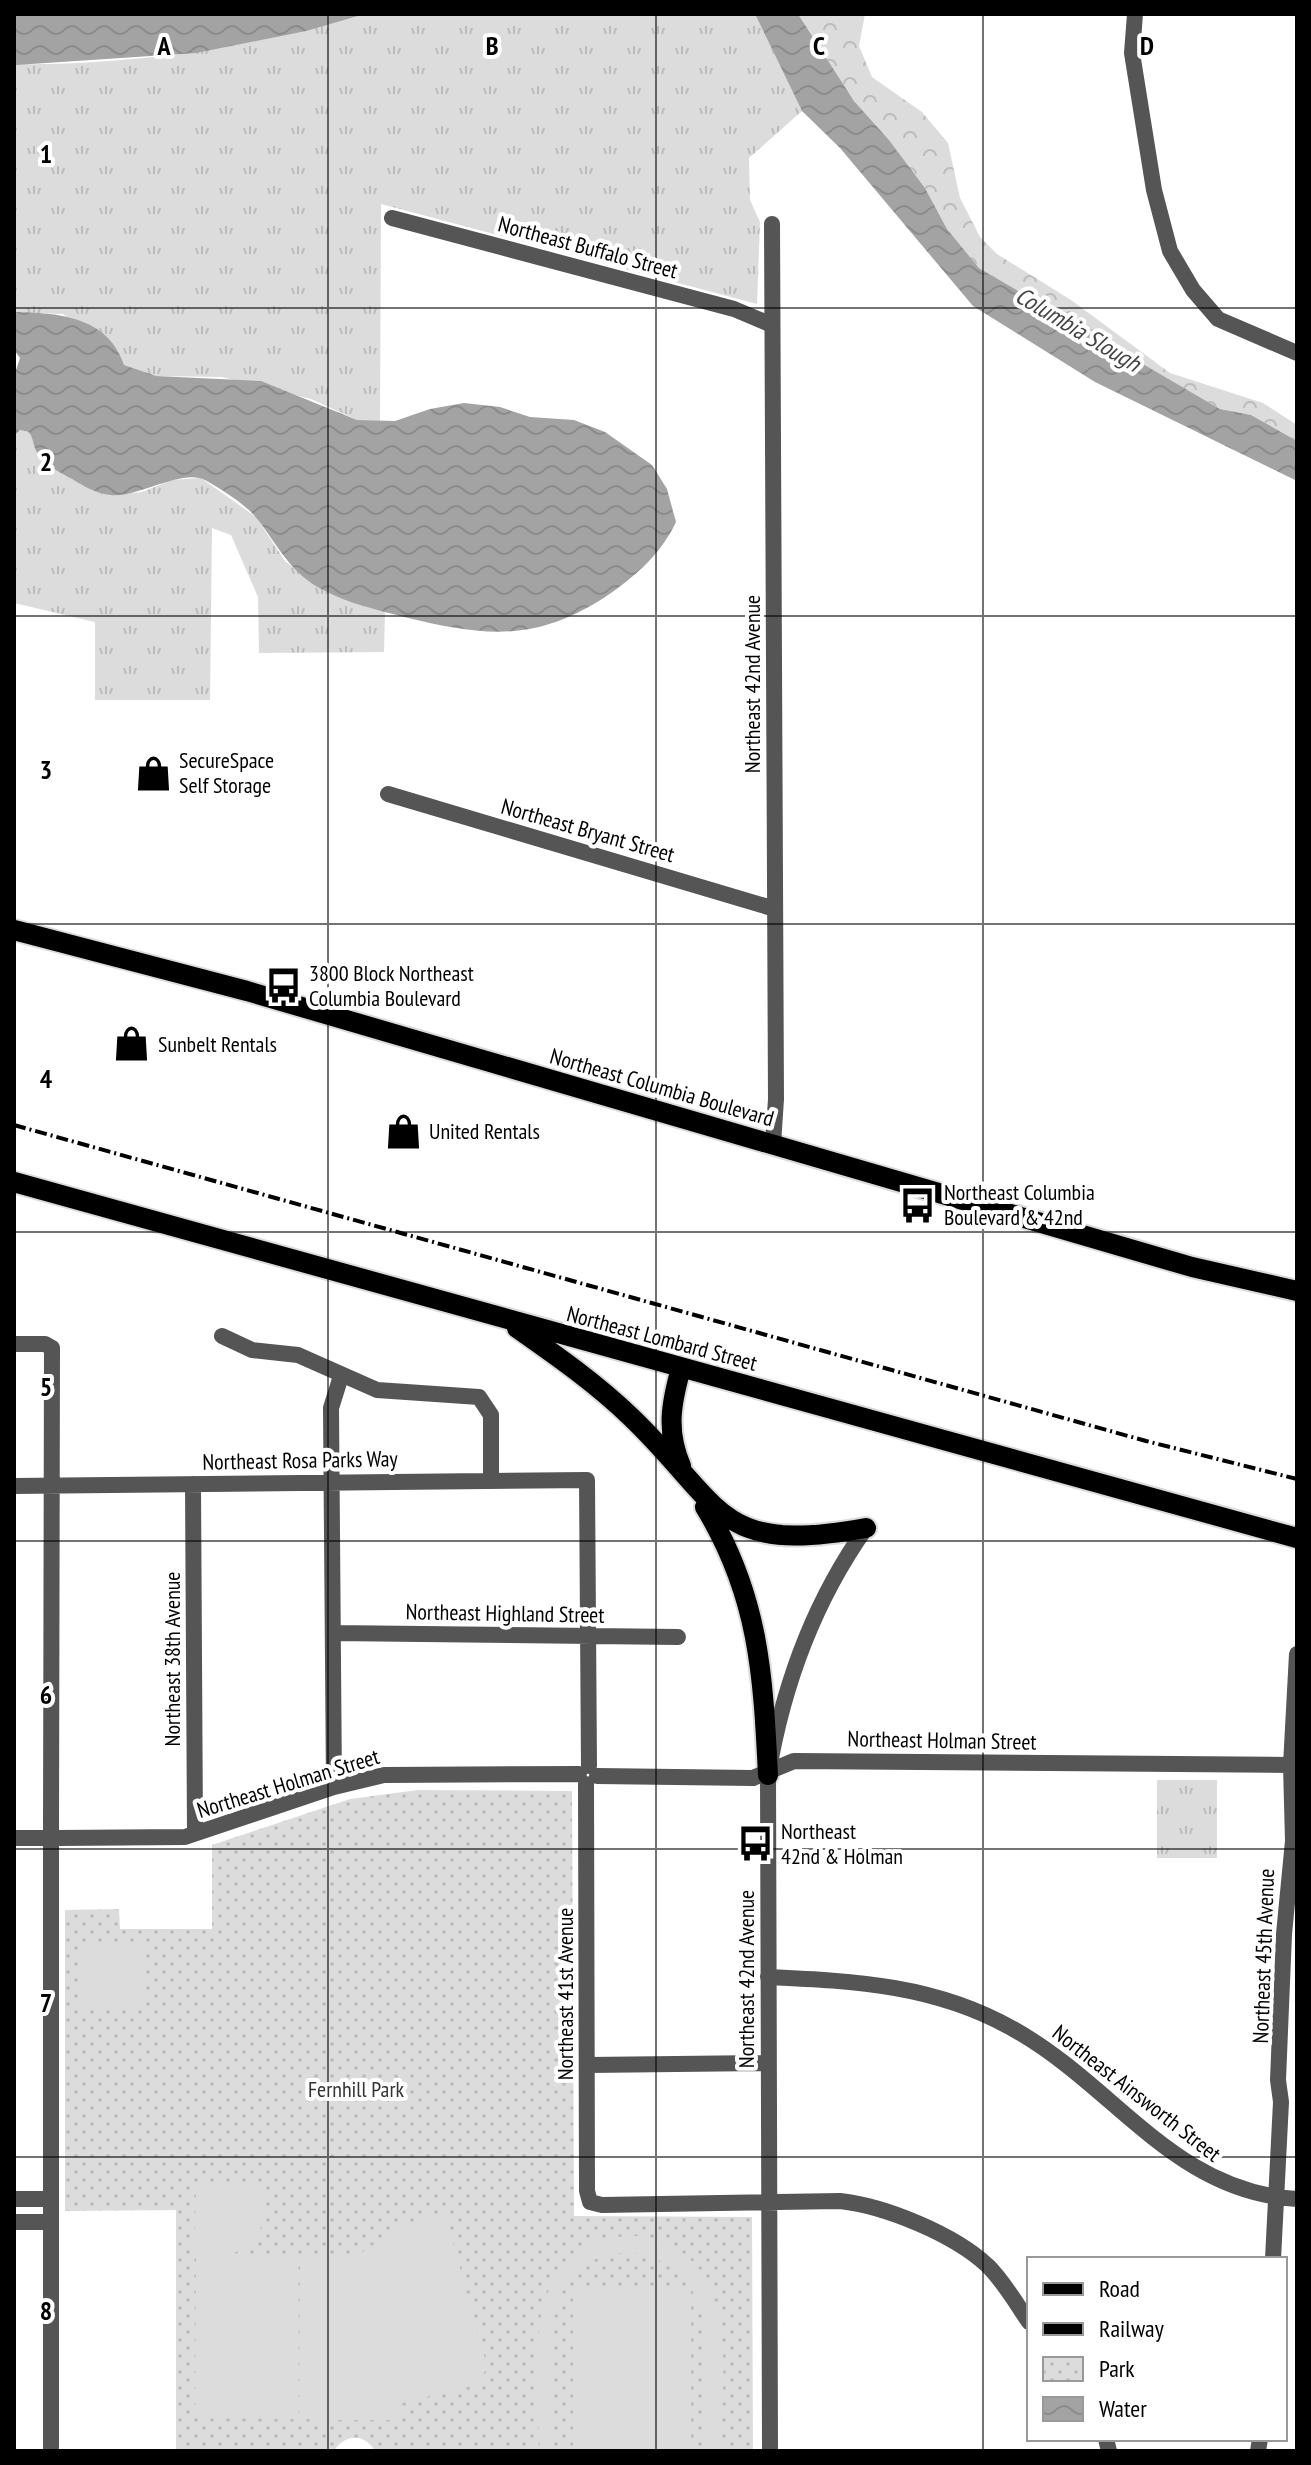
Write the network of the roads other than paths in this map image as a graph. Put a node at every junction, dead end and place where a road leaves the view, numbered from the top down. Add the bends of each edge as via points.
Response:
1 (1135, 14) edge
2 (392, 218) dead end
3 (772, 224) dead end
4 (772, 325) junction
5 (1297, 353) edge
6 (388, 794) dead end
7 (775, 909) junction
8 (14, 930) edge
9 (773, 1144) junction
10 (14, 1182) edge
11 (1297, 1291) edge
12 (505, 1320) junction
13 (222, 1336) dead end
14 (14, 1344) edge
15 (681, 1368) junction
16 (341, 1376) junction
17 (491, 1480) junction
18 (587, 1480) joint
19 (331, 1482) junction
20 (193, 1484) junction
21 (51, 1485) junction
22 (14, 1486) edge
23 (695, 1489) junction
24 (866, 1528) joint
25 (1297, 1538) edge
26 (333, 1633) junction
27 (588, 1636) junction
28 (678, 1637) dead end
29 (1297, 1654) edge
30 (1296, 1732) edge
31 (1291, 1765) junction
32 (588, 1775) junction
33 (768, 1775) junction
34 (334, 1787) junction
35 (195, 1833) junction
36 (14, 1838) edge
37 (51, 1838) junction
38 (1295, 1843) edge
39 (768, 1977) junction
40 (768, 2063) junction
41 (588, 2065) junction
42 (1275, 2197) junction
43 (14, 2199) edge
44 (50, 2199) junction
45 (1297, 2199) edge
46 (769, 2202) junction
47 (14, 2222) edge
48 (50, 2222) junction
49 (1273, 2257) edge
50 (1027, 2319) edge
51 (51, 2451) edge
52 (770, 2451) edge

1 - 5 street via 1132,53 1154,190 1170,251 1218,319
2 - 4 street, Northeast Buffalo Street via 734,309
3 - 4 street, Northeast 42nd Avenue
4 - 7 street, Northeast 42nd Avenue
6 - 7 street, Northeast Bryant Street
7 - 9 street, Northeast 42nd Avenue
8 - 9 main road, Northeast Columbia Boulevard via 247,991
9 - 11 main road, Northeast Columbia Boulevard via 1192,1267
10 - 12 main road, Northeast Lombard Street
12 - 15 main road, Northeast Lombard Street
12 - 23 main road via 633,1419
13 - 16 street via 252,1350 298,1355
14 - 21 street via 52,1348
15 - 23 main road via 671,1405 671,1433
15 - 25 main road, Northeast Lombard Street
16 - 17 street via 391,1393 479,1397 491,1415
16 - 19 street via 331,1408
17 - 18 street, Northeast Rosa Parks Way
17 - 19 street, Northeast Rosa Parks Way
18 - 27 street, Northeast 41st Avenue
19 - 20 street, Northeast Rosa Parks Way
19 - 26 street
20 - 21 street, Northeast Rosa Parks Way
20 - 35 street, Northeast 38th Avenue
21 - 22 street, Northeast Rosa Parks Way
21 - 37 street
23 - 24 main road via 721,1514 764,1534 813,1537
23 - 33 main road via 736,1569 756,1634 764,1680
24 - 33 street, Northeast 42nd Avenue via 810,1625 774,1736
26 - 27 street, Northeast Highland Street
26 - 34 street
27 - 28 street, Northeast Highland Street
27 - 32 street, Northeast 41st Avenue
29 - 30 street, Northeast 45th Avenue
30 - 31 street, Northeast 45th Avenue
31 - 33 street, Northeast Holman Street via 794,1761
31 - 38 street, Northeast 45th Avenue
32 - 33 street, Northeast Holman Street
32 - 34 street, Northeast Holman Street via 401,1774
32 - 41 street, Northeast 41st Avenue
33 - 39 street, Northeast 42nd Avenue
34 - 35 street, Northeast Holman Street
35 - 37 street, Northeast Holman Street via 167,1839
36 - 37 street, Northeast Holman Street
37 - 44 street
38 - 42 street, Northeast 45th Avenue via 1284,1934
39 - 40 street, Northeast 42nd Avenue
39 - 42 street, Northeast Ainsworth Street via 900,1986 973,2008 1056,2056 1199,2171 1236,2188
40 - 41 street
40 - 46 street, Northeast 42nd Avenue
41 - 46 street, Northeast 41st Avenue via 590,2202
42 - 45 street, Northeast Ainsworth Street
42 - 49 street, Northeast 45th Avenue
43 - 44 street
44 - 48 street
46 - 50 street via 840,2201 888,2211 977,2257
46 - 52 street, Northeast 42nd Avenue
47 - 48 street
48 - 51 street

